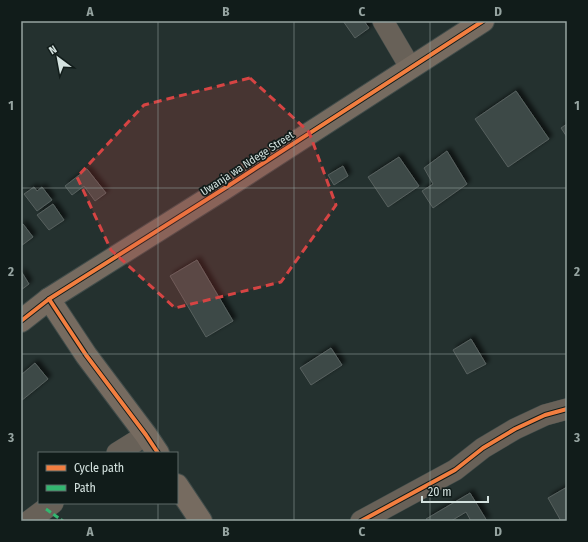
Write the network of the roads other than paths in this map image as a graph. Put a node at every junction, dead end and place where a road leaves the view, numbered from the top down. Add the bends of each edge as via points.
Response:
1 (383, 21) edge
2 (483, 21) edge
3 (410, 67) junction
4 (49, 299) junction
5 (21, 321) edge
6 (567, 409) edge
7 (146, 434) junction
8 (119, 452) edge
9 (157, 452) edge
10 (178, 486) edge
11 (52, 504) edge
12 (29, 521) edge
13 (201, 521) edge
14 (361, 521) edge

1 - 3 street
2 - 3 street, Uwanja wa Ndege Street
3 - 4 street, Uwanja wa Ndege Street
4 - 5 street, Uwanja wa Ndege Street
4 - 7 street via 86,355
6 - 14 street via 515,429 483,448 455,470
7 - 8 street
7 - 9 street
10 - 13 street
11 - 12 street

